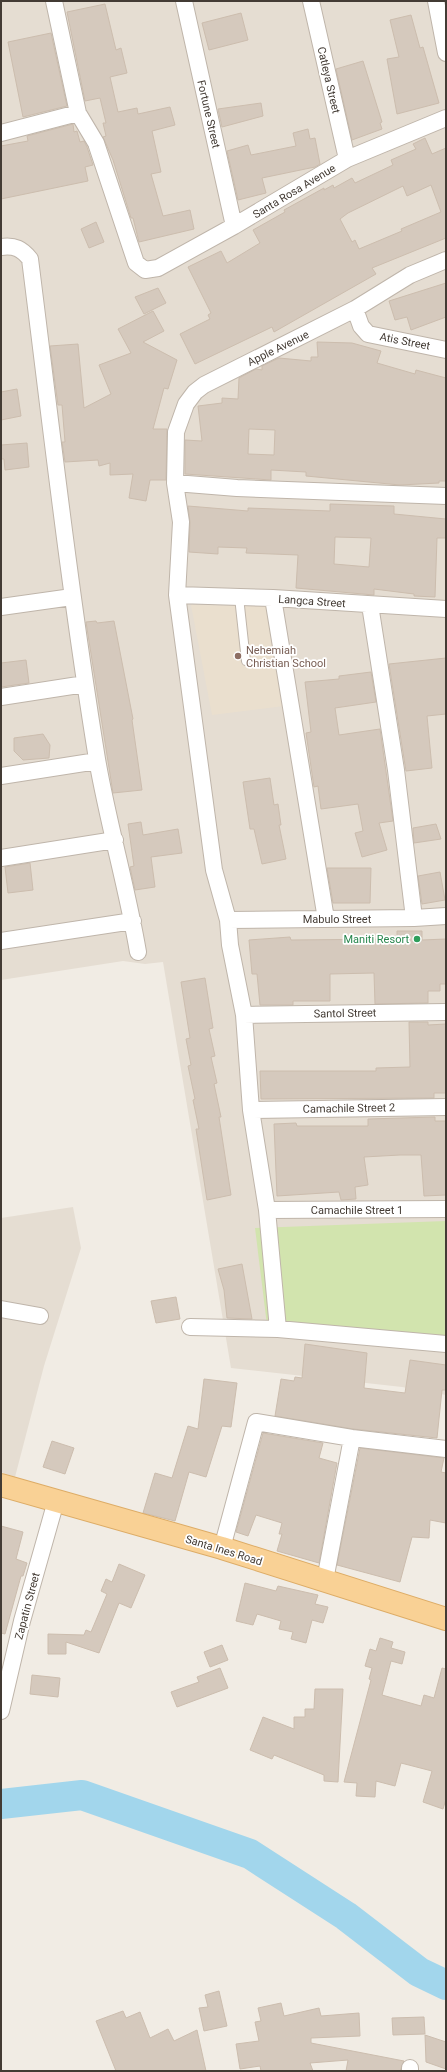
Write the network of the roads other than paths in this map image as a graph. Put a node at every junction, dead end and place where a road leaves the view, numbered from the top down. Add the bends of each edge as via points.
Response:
1 (54, 1) edge
2 (184, 1) edge
3 (311, 1) edge
4 (436, 1) edge
5 (446, 53) edge
6 (78, 113) junction
7 (446, 118) edge
8 (1, 133) edge
9 (348, 159) junction
10 (234, 226) junction
11 (1, 247) edge
12 (446, 260) edge
13 (355, 309) junction
14 (446, 350) edge
15 (175, 483) junction
16 (446, 496) edge
17 (177, 595) junction
18 (72, 597) junction
19 (240, 597) junction
20 (273, 598) junction
21 (370, 605) junction
22 (1, 607) edge
23 (446, 609) edge
24 (246, 661) dead end
25 (85, 684) junction
26 (1, 697) edge
27 (97, 762) junction
28 (1, 776) edge
29 (115, 840) junction
30 (1, 858) edge
31 (446, 916) edge
32 (414, 918) junction
33 (326, 919) junction
34 (228, 920) junction
35 (133, 921) junction
36 (1, 941) edge
37 (138, 952) dead end
38 (446, 1012) edge
39 (244, 1015) junction
40 (446, 1107) edge
41 (251, 1110) junction
42 (446, 1209) edge
43 (268, 1210) junction
44 (1, 1309) edge
45 (40, 1316) dead end
46 (190, 1327) dead end
47 (278, 1329) junction
48 (446, 1344) edge
49 (352, 1438) junction
50 (446, 1449) edge
51 (1, 1485) edge
52 (56, 1501) junction
53 (222, 1548) junction
54 (325, 1580) junction
55 (444, 1616) edge
56 (1, 1711) edge

1 - 6 street
2 - 10 street, Fortune Street
3 - 9 street, Catleya Street
4 - 5 street
6 - 8 street
6 - 10 street, Santa Rosa Avenue via 96,143 136,263 145,270 158,268
7 - 9 street, Santa Rosa Avenue
9 - 10 street, Santa Rosa Avenue
11 - 18 street via 11,246 23,250 30,259
12 - 13 street, Apple Avenue via 410,275
13 - 14 street, Atis Street via 361,326 368,334
13 - 15 street, Apple Avenue via 204,385 195,392 186,404 176,432
15 - 16 street
15 - 17 street, Apple Avenue via 181,522
17 - 19 street, Langca Street
17 - 34 street, Apple Avenue via 214,870
18 - 22 street
18 - 25 street
19 - 20 street, Langca Street
19 - 24 lane
20 - 21 street, Langca Street
20 - 33 street
21 - 23 street, Langca Street
21 - 32 street via 396,770
25 - 26 street
25 - 27 street
27 - 28 street
27 - 29 street
29 - 30 street
29 - 35 street
31 - 32 street, Mabulo Street
32 - 33 street, Mabulo Street
33 - 34 street, Mabulo Street
34 - 39 street, Apple Avenue via 230,945
35 - 36 street
35 - 37 street
38 - 39 street, Santol Street
39 - 41 street, Apple Avenue
40 - 41 street, Camachile Street 2
41 - 43 street, Apple Avenue
42 - 43 street, Camachile Street 1
43 - 47 street, Apple Avenue
44 - 45 street
46 - 47 street
47 - 48 street
49 - 50 street
49 - 53 street via 256,1422
49 - 54 street
51 - 52 main road, Santa Ines Road
52 - 53 main road, Santa Ines Road
52 - 56 street, Zapatin Street via 22,1621
53 - 54 main road, Santa Ines Road
54 - 55 main road, Santa Ines Road

